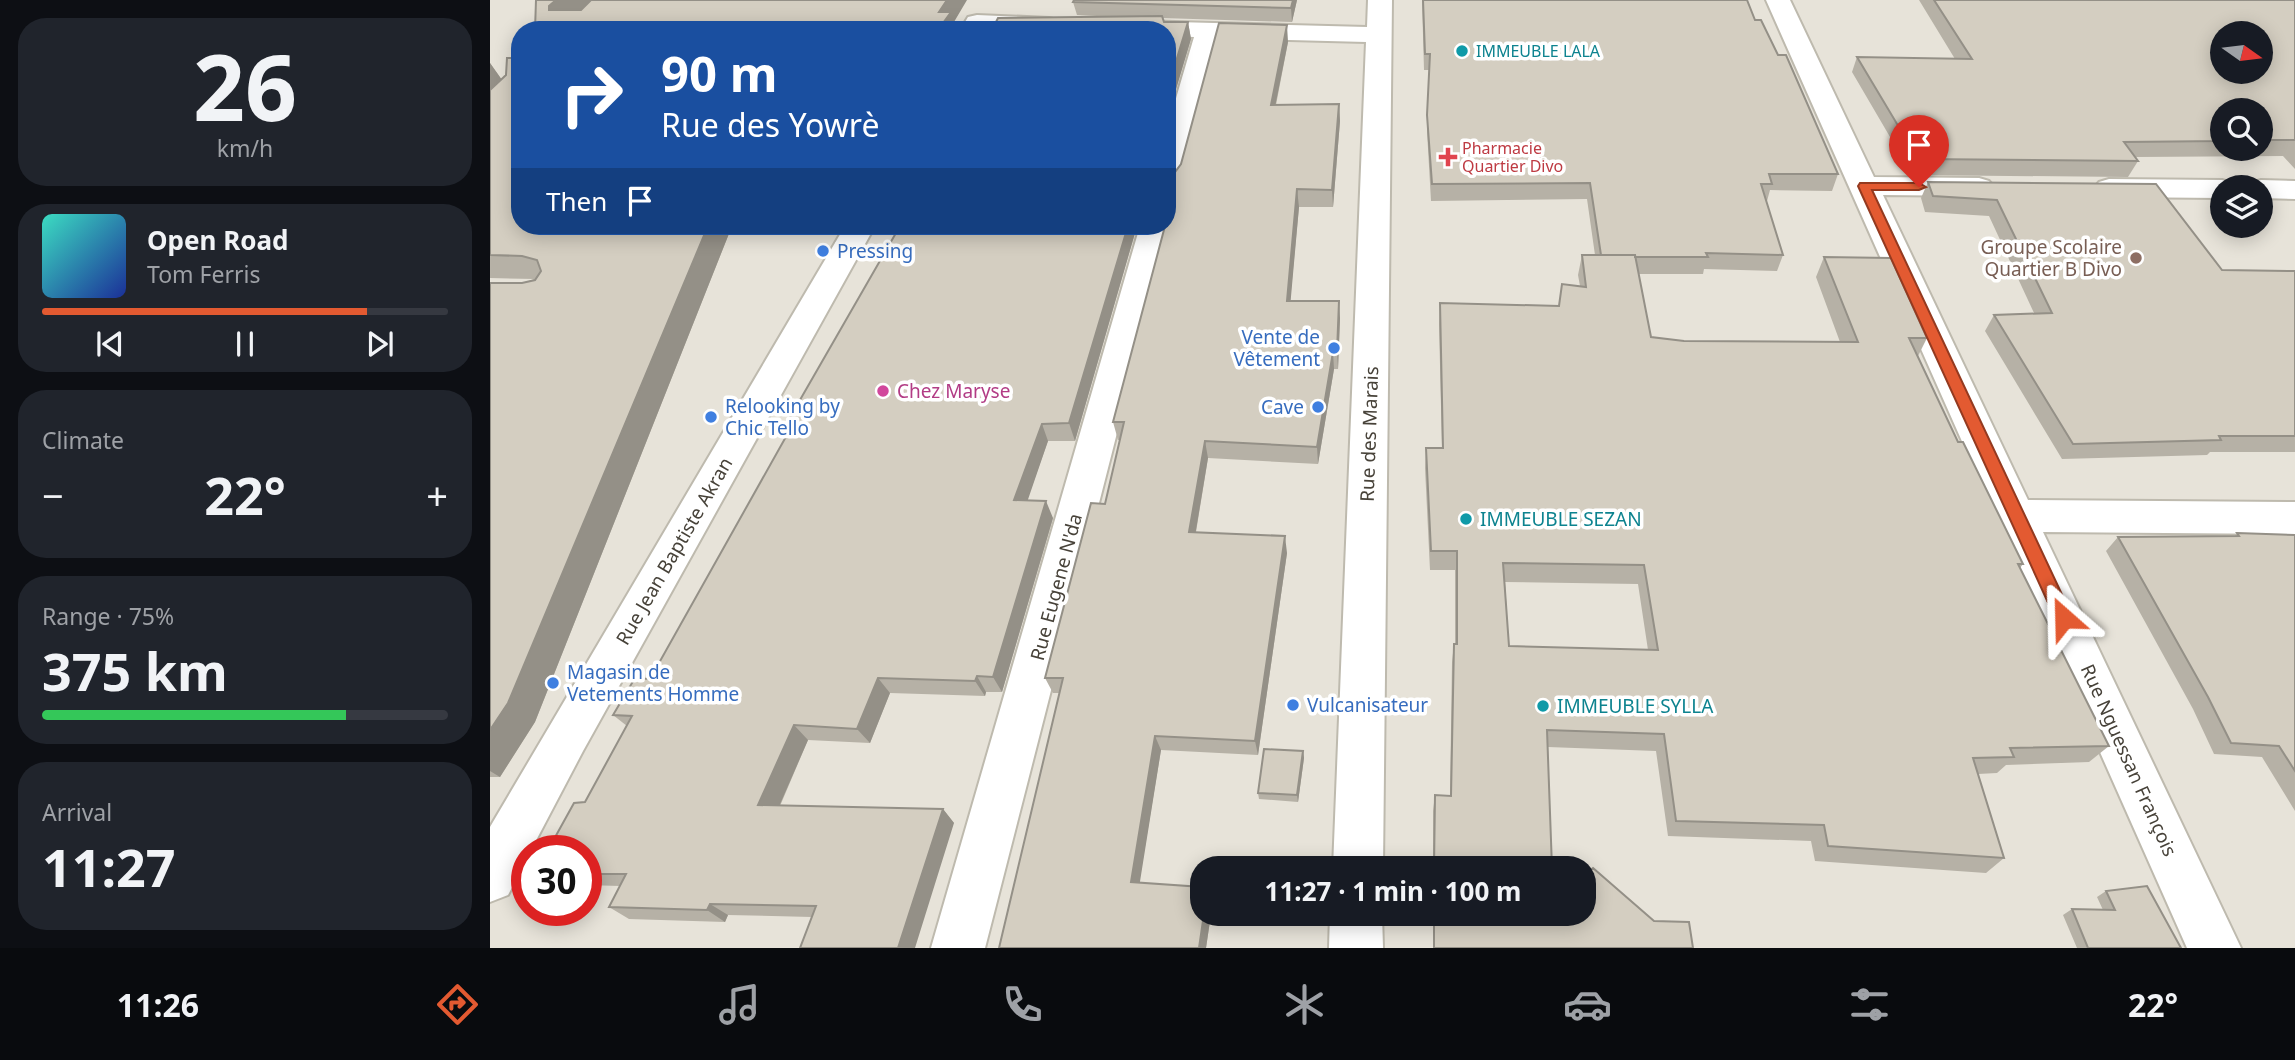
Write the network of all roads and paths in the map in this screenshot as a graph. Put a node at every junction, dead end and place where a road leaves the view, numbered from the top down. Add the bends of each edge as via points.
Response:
1 (989, 0) edge
2 (1778, 0) edge
3 (1380, 18) edge
4 (978, 21) edge
5 (1176, 30) edge
6 (1208, 31) junction
7 (1176, 148) edge
8 (1864, 186) junction
9 (2002, 187) edge
10 (2085, 188) edge
11 (2210, 189) edge
12 (2273, 190) edge
13 (2295, 190) edge
14 (855, 235) edge
15 (1153, 235) edge
16 (2017, 516) junction
17 (2295, 518) edge
18 (1358, 856) edge
19 (490, 877) edge
20 (1356, 926) edge
21 (958, 948) edge
22 (1356, 948) edge
23 (2214, 948) edge

1 - 4 street
2 - 8 street, Rue Nguessan François
3 - 6 street
3 - 18 street, Rue des Marais
5 - 6 street
6 - 7 street
8 - 9 street
8 - 16 street, Rue Nguessan François
10 - 11 street
12 - 13 street
14 - 19 street, Rue Jean Baptiste Akran
15 - 21 street, Rue Eugene N'da
16 - 17 street
16 - 23 street, Rue Nguessan François
20 - 22 street

